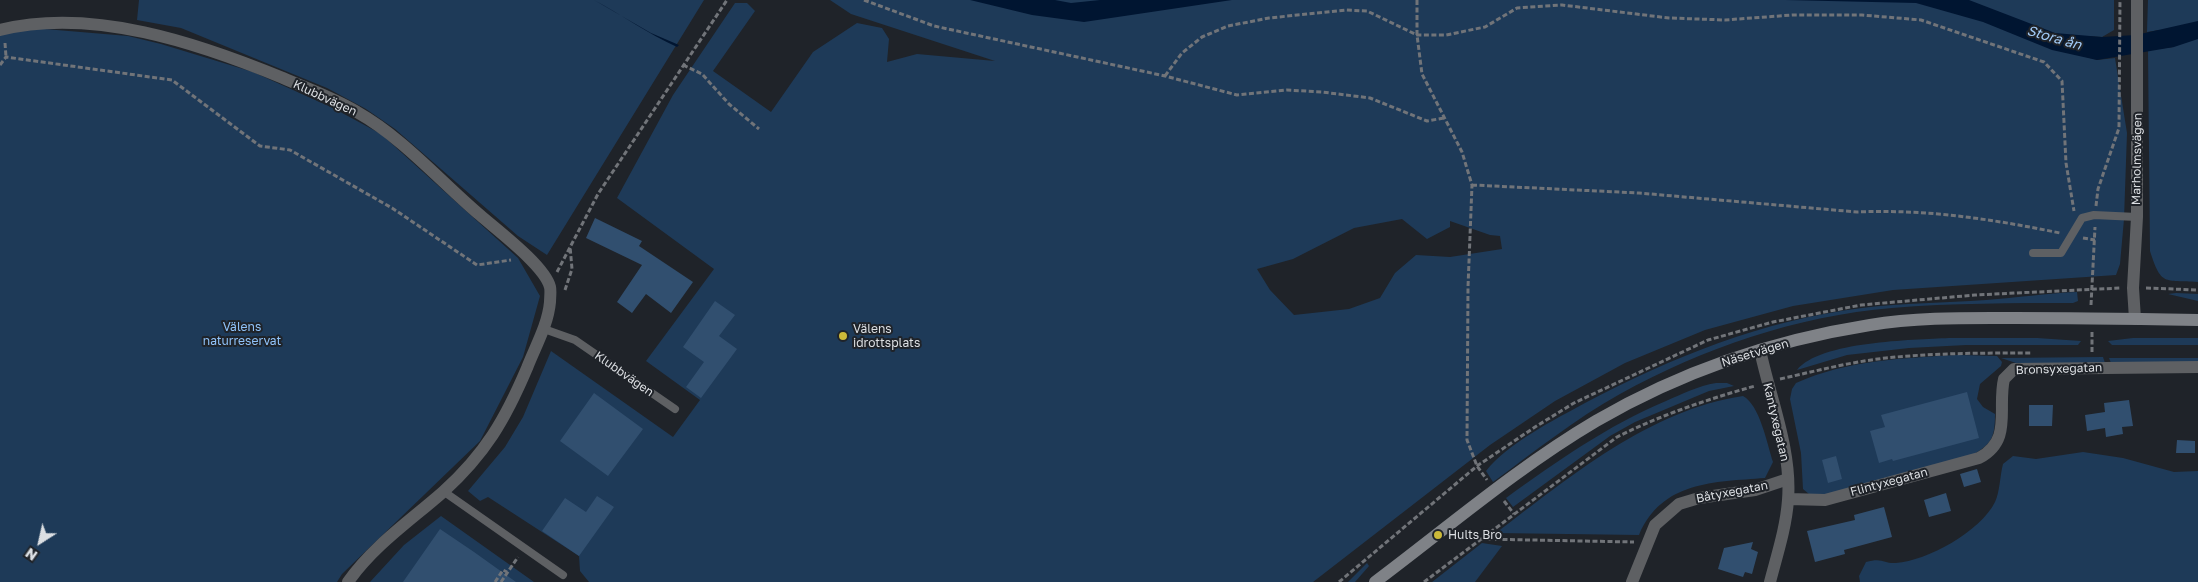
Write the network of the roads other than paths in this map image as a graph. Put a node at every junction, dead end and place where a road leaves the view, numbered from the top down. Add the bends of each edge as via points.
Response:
1 (2137, 0) edge
2 (0, 30) edge
3 (2137, 217) junction
4 (2033, 253) dead end
5 (2135, 319) junction
6 (2198, 320) edge
7 (544, 328) junction
8 (1760, 350) junction
9 (2198, 367) edge
10 (675, 410) dead end
11 (1988, 453) joint
12 (1788, 480) junction
13 (443, 491) junction
14 (1788, 499) junction
15 (563, 575) dead end
16 (348, 582) edge
17 (1375, 582) edge
18 (1632, 582) edge
19 (1770, 582) edge

1 - 3 street, Marholmsvägen
2 - 7 street, Klubbvägen via 15,24 52,22 138,30 192,44 253,66 357,112 386,131 529,258 550,286 550,305
3 - 4 lane via 2094,215 2082,218 2061,253
3 - 5 street, Marholmsvägen via 2133,275
5 - 6 street, Näsetvägen
5 - 8 street, Näsetvägen via 1961,318 1872,324
7 - 10 lane, Klubbvägen via 575,340
7 - 13 street via 498,430 487,446
8 - 12 street, Kantyxegatan
8 - 17 street, Näsetvägen via 1685,377 1596,421 1547,453
9 - 11 street, Bronsyxegatan via 2014,369 2004,378 1999,438
11 - 14 street, Flintyxegatan via 1825,500
12 - 14 street, Kantyxegatan
12 - 18 street, Båtyxegatan via 1755,490 1679,504 1655,526
13 - 15 lane
13 - 16 street via 391,536
14 - 19 street, Kantyxegatan via 1784,531

